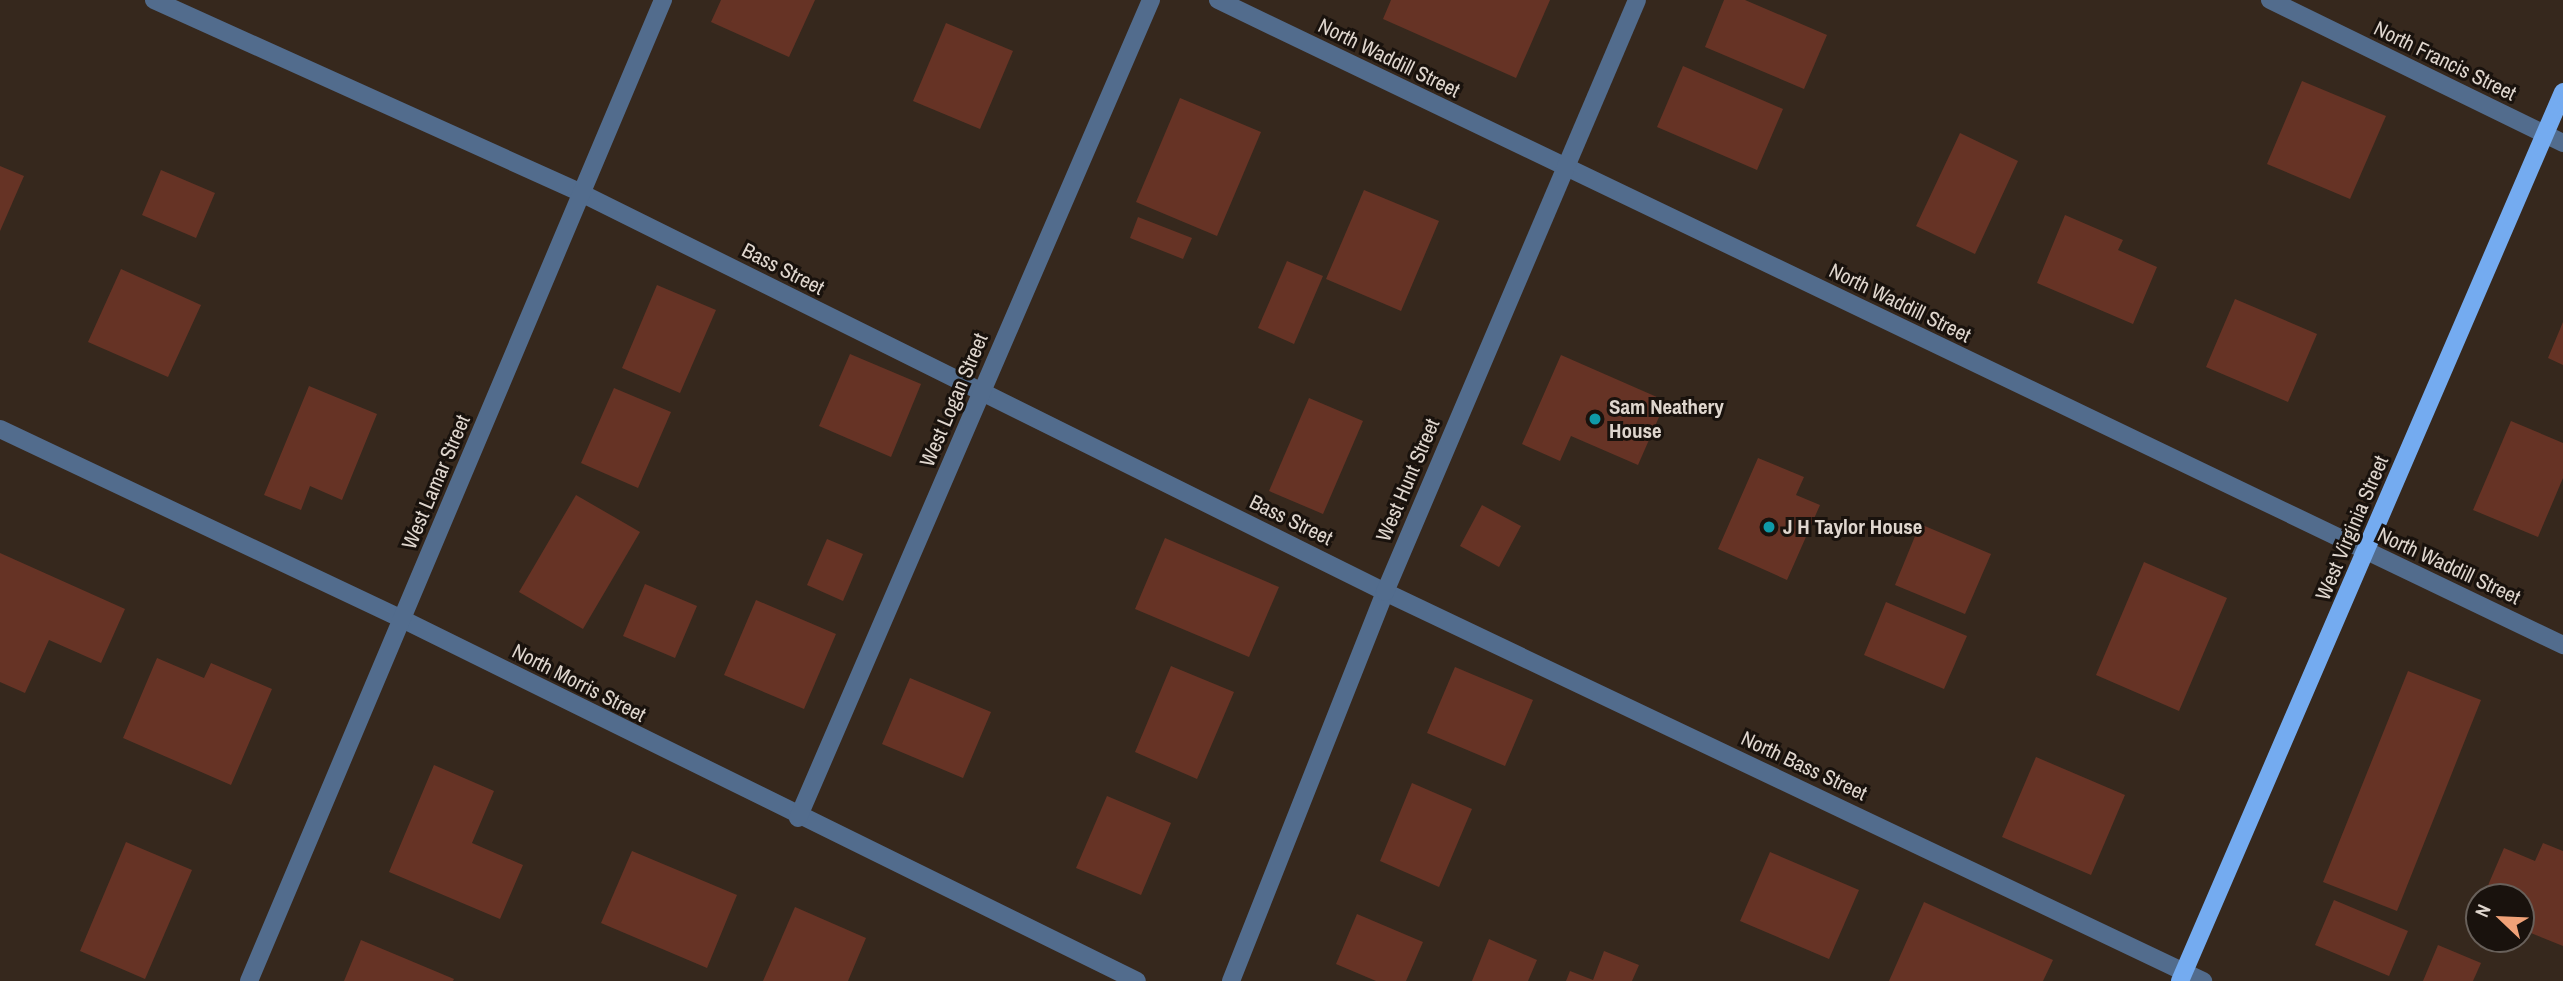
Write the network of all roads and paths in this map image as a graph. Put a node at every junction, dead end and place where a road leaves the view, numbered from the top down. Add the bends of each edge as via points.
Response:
1 (154, 0) edge
2 (663, 0) edge
3 (1151, 0) edge
4 (1219, 0) edge
5 (1637, 0) edge
6 (2270, 0) edge
7 (2563, 92) edge
8 (2544, 135) junction
9 (2563, 143) edge
10 (1566, 169) junction
11 (583, 194) junction
12 (982, 393) junction
13 (0, 429) edge
14 (2367, 552) junction
15 (1385, 592) junction
16 (402, 619) junction
17 (2563, 645) edge
18 (798, 818) junction
19 (2182, 976) edge
20 (249, 981) edge
21 (1137, 981) edge
22 (1231, 981) edge
23 (2203, 981) edge

1 - 11 street, Bass Street
2 - 11 street, West Lamar Street
3 - 12 street, West Logan Street
4 - 10 street, North Waddill Street
5 - 10 street, West Hunt Street
6 - 8 street, North Francis Street
7 - 8 main road, West Virginia Street
8 - 9 street, North Francis Street
8 - 14 main road, West Virginia Street
10 - 14 street, North Waddill Street
10 - 15 street, West Hunt Street
11 - 12 street, Bass Street
11 - 16 street, West Lamar Street
12 - 15 street, Bass Street
12 - 18 street, West Logan Street
13 - 16 street, North Morris Street
14 - 17 street, North Waddill Street
14 - 19 main road, West Virginia Street
15 - 19 street, North Bass Street
15 - 22 street, West Hunt Street
16 - 18 street, North Morris Street
16 - 20 street, West Lamar Street
18 - 21 street, North Morris Street
19 - 23 street, North Bass Street

